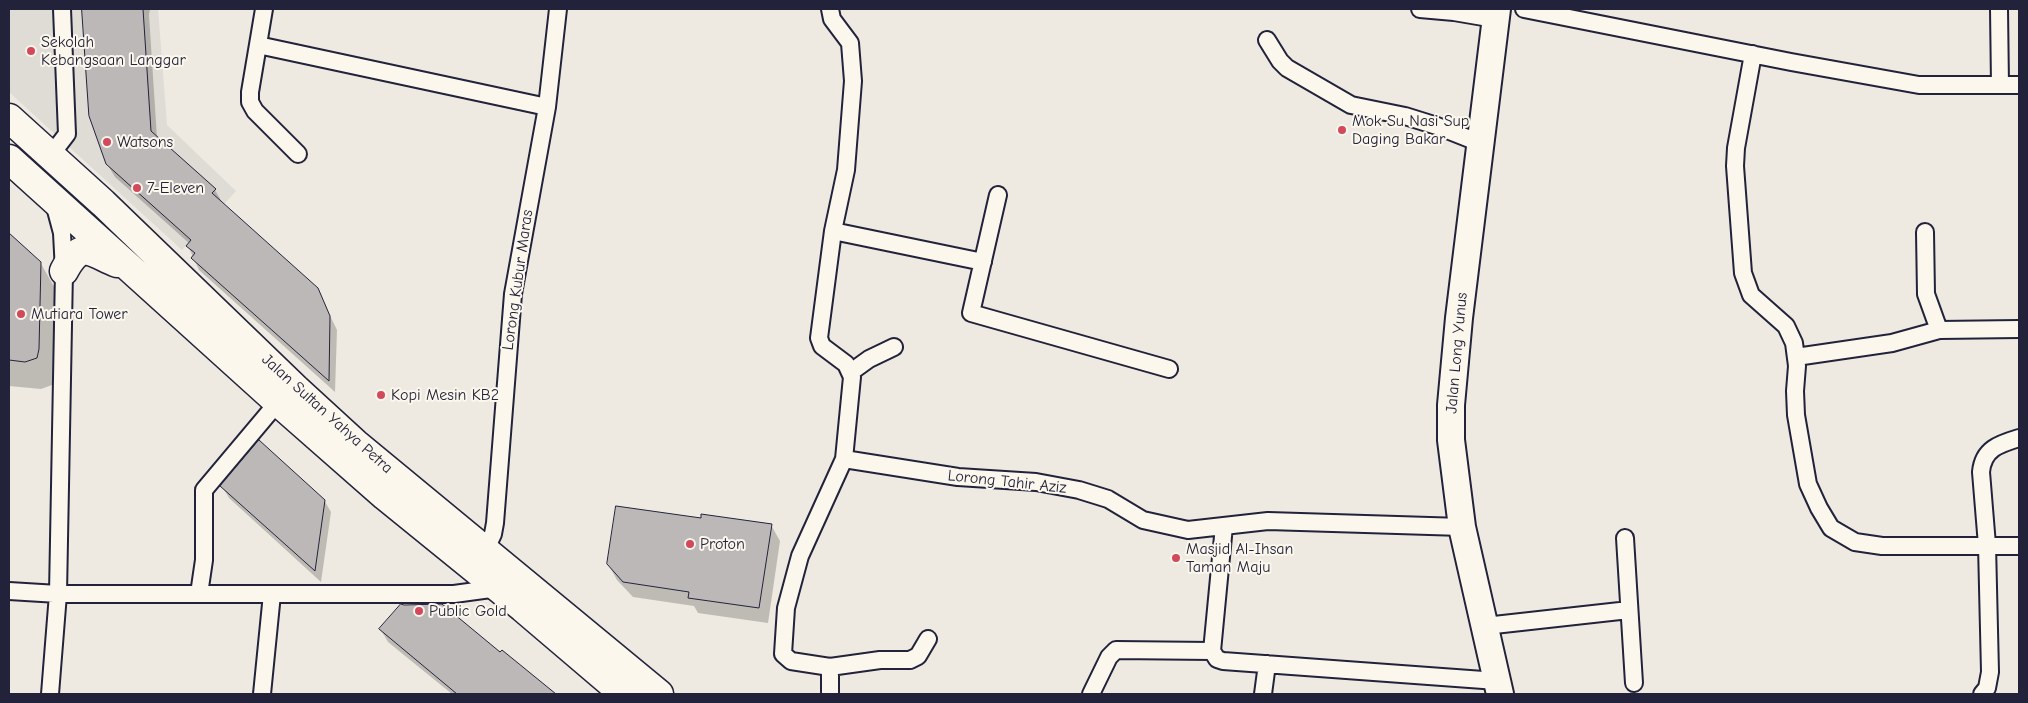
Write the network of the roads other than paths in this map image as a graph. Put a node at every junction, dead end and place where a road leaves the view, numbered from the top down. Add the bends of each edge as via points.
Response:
1 (62, 9) edge
2 (264, 9) edge
3 (558, 9) edge
4 (830, 9) edge
5 (1420, 9) edge
6 (1524, 9) edge
7 (1999, 9) edge
8 (1496, 14) edge
9 (1267, 40) dead end
10 (258, 45) junction
11 (1753, 54) junction
12 (2000, 85) junction
13 (2019, 85) edge
14 (547, 106) junction
15 (9, 118) edge
16 (1480, 143) junction
17 (298, 154) dead end
18 (51, 155) junction
19 (9, 159) edge
20 (78, 180) junction
21 (998, 195) dead end
22 (52, 199) junction
23 (73, 217) junction
24 (833, 231) junction
25 (1925, 232) dead end
26 (983, 262) junction
27 (132, 270) junction
28 (64, 272) junction
29 (2019, 329) edge
30 (1939, 330) junction
31 (894, 347) dead end
32 (1796, 357) junction
33 (1169, 369) dead end
34 (851, 372) junction
35 (278, 402) junction
36 (2019, 438) edge
37 (844, 459) junction
38 (1224, 526) junction
39 (1462, 527) junction
40 (1625, 538) dead end
41 (1987, 545) junction
42 (2019, 546) edge
43 (485, 550) junction
44 (498, 588) junction
45 (9, 592) edge
46 (58, 594) junction
47 (198, 594) junction
48 (272, 594) junction
49 (1629, 610) junction
50 (1485, 626) junction
51 (928, 639) dead end
52 (1212, 652) junction
53 (1267, 664) junction
54 (830, 667) junction
55 (1634, 683) dead end
56 (1499, 687) edge
57 (50, 694) edge
58 (262, 694) edge
59 (624, 694) edge
60 (659, 694) edge
61 (830, 694) edge
62 (1091, 694) edge
63 (1262, 694) edge
64 (1982, 694) edge

1 - 18 street via 68,134
2 - 10 street
3 - 14 street, Lorong Kubur Maras
4 - 24 street via 832,19 850,43 853,81 846,170
5 - 8 street
6 - 11 street
7 - 12 street
8 - 16 main road, Jalan Long Yunus
9 - 16 street via 1287,68 1352,105 1413,119
10 - 14 street
10 - 17 street via 250,92 252,107
11 - 12 street via 1919,85
11 - 32 street via 1735,166 1743,273 1751,295 1786,326
12 - 13 street
14 - 43 street, Lorong Kubur Maras via 513,294 495,523
15 - 18 highway, Jalan Sultan Yahya Petra
16 - 39 main road, Jalan Long Yunus via 1451,405 1451,440
18 - 20 highway, Jalan Sultan Yahya Petra
19 - 22 highway, Jalan Sultan Yahya Petra
20 - 23 street
20 - 43 highway, Jalan Sultan Yahya Petra via 325,416
21 - 26 street
22 - 23 highway, Jalan Sultan Yahya Petra
22 - 28 street via 62,233
23 - 27 highway, Jalan Sultan Yahya Petra
23 - 28 street
24 - 26 street
24 - 34 street via 819,338 822,346 846,364
25 - 30 street via 1926,294
26 - 33 street via 971,313
27 - 28 highway via 83,250 74,255
27 - 35 highway, Jalan Sultan Yahya Petra
28 - 46 street
29 - 30 street
30 - 32 street via 1892,343
31 - 34 street
32 - 41 street via 1796,415 1808,484 1832,528 1855,542 1882,546
34 - 37 street via 853,383
35 - 44 highway, Jalan Sultan Yahya Petra via 385,496
35 - 47 street via 204,490 204,560
36 - 41 street via 1992,449 1982,462
37 - 38 street, Lorong Tahir Aziz via 958,477 1036,482 1079,490 1108,499 1142,520 1184,530
37 - 54 street via 800,556 786,608 782,650 784,657 791,661
38 - 39 street, Lorong Tahir Aziz via 1268,521
38 - 52 street
39 - 50 main road, Jalan Long Yunus
40 - 49 street
41 - 42 street
41 - 64 street via 1990,672 1987,688
43 - 60 highway, Jalan Sultan Yahya Petra
44 - 48 street via 454,594
44 - 59 highway, Jalan Sultan Yahya Petra
45 - 46 street
46 - 47 street
46 - 57 street
47 - 48 street
48 - 58 street
49 - 50 street
49 - 55 street
50 - 56 main road, Jalan Long Yunus
51 - 54 street via 918,656 910,660 880,660
52 - 53 street via 1220,661
52 - 62 street via 1116,650 1109,657
53 - 56 street
53 - 63 street
54 - 61 street

